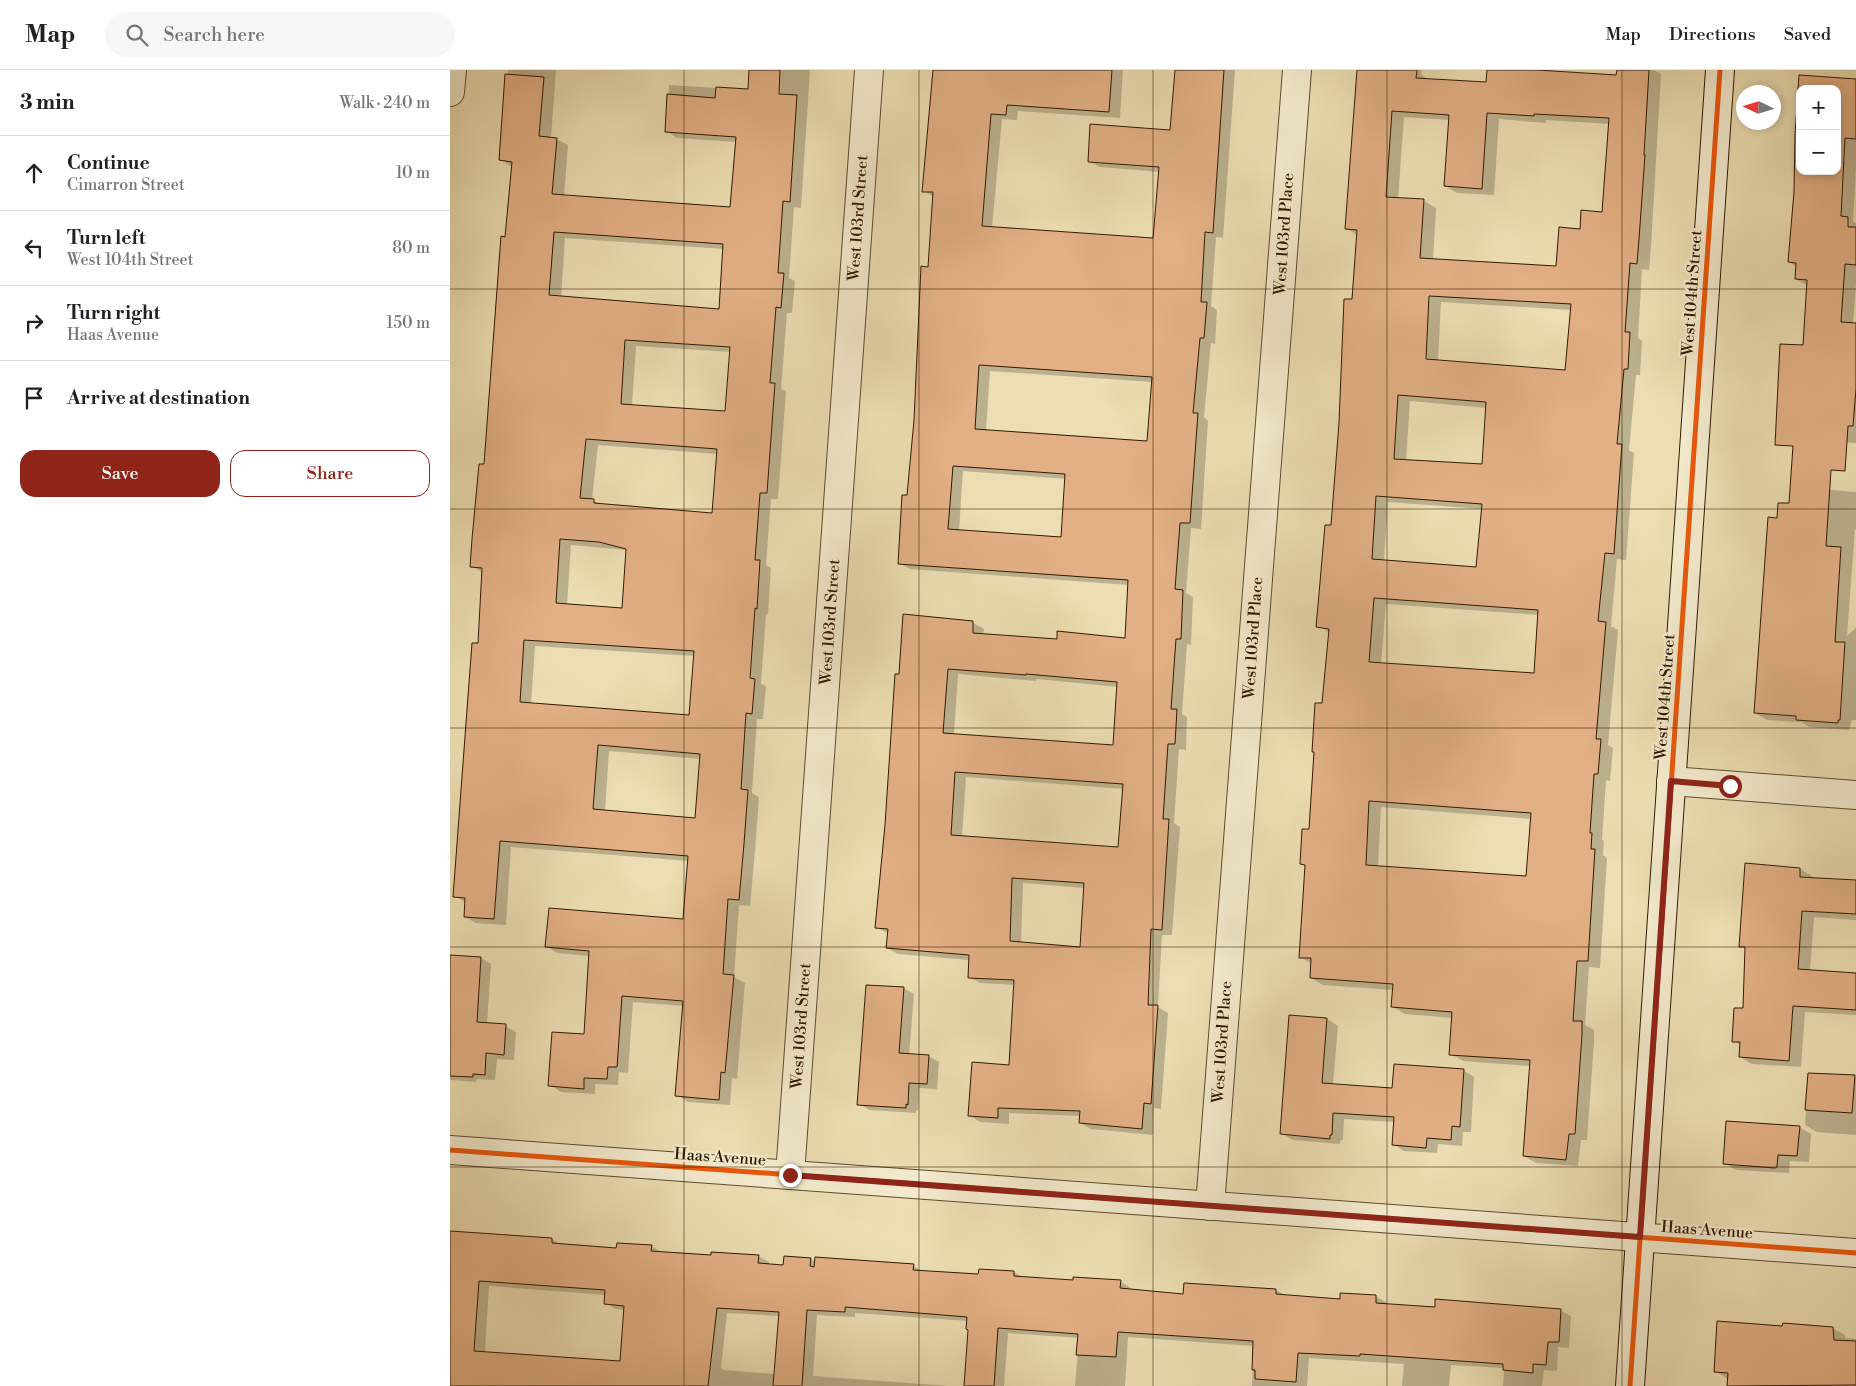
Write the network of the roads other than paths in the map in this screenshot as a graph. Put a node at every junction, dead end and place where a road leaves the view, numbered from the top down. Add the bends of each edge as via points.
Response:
1 (452, 70) edge
2 (869, 70) edge
3 (1297, 70) edge
4 (1720, 70) edge
5 (450, 92) edge
6 (1671, 781) junction
7 (1856, 794) edge
8 (450, 1150) edge
9 (790, 1175) junction
10 (1210, 1206) junction
11 (1640, 1237) junction
12 (1856, 1253) edge
13 (1630, 1386) edge

1 - 5 street
2 - 9 street, West 103rd Street
3 - 10 street, West 103rd Place
4 - 6 street, West 104th Street
6 - 7 street
6 - 11 street, West 104th Street
8 - 9 street, Haas Avenue
9 - 10 street, Haas Avenue
10 - 11 street, Haas Avenue
11 - 12 street, Haas Avenue
11 - 13 street, West 104th Street

